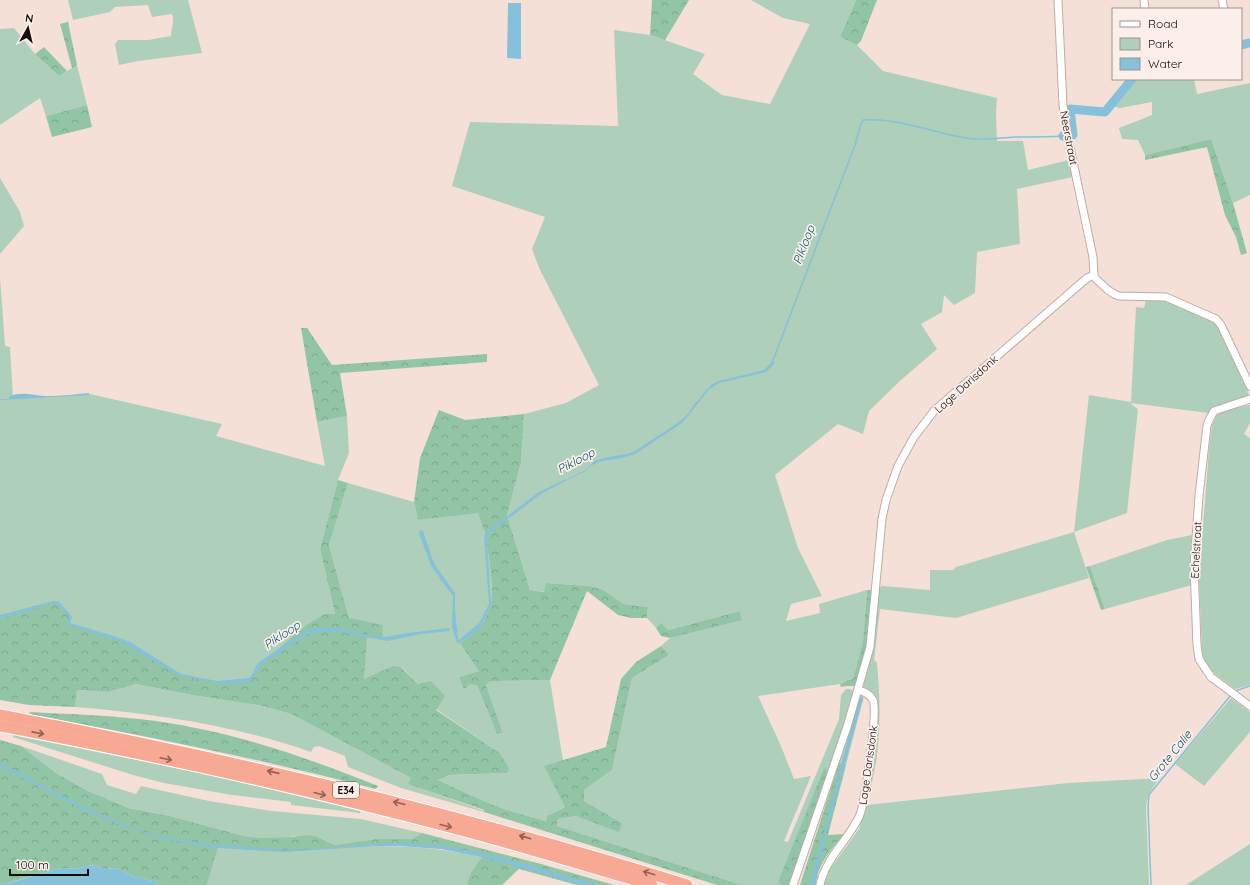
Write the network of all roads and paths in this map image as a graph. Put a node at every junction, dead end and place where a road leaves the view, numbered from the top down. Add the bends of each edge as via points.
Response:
1 (1058, 0) edge
2 (1094, 275) junction
3 (1250, 386) edge
4 (1250, 399) edge
5 (859, 690) junction
6 (1250, 706) edge
7 (0, 715) edge
8 (0, 726) edge
9 (652, 885) edge
10 (687, 885) edge
11 (793, 885) edge
12 (820, 885) edge

1 - 2 street, Neerstraat via 1063,105 1093,257
2 - 3 street via 1108,290 1119,296 1166,298 1216,319 1221,324
2 - 5 street, Lage Darisdonk via 1087,278 934,412 908,446 898,466 882,519 870,647
4 - 6 street, Echelstraat via 1214,412 1207,425 1194,566 1199,659 1211,677
5 - 11 street, Lage Darisdonk
5 - 12 street, Lage Darisdonk via 869,694 874,700 875,710 864,802 854,827 828,863
10 -> 7 highway, E34 via 458,818 319,783 218,759
8 -> 9 highway, E34 via 95,744 318,794 458,829

